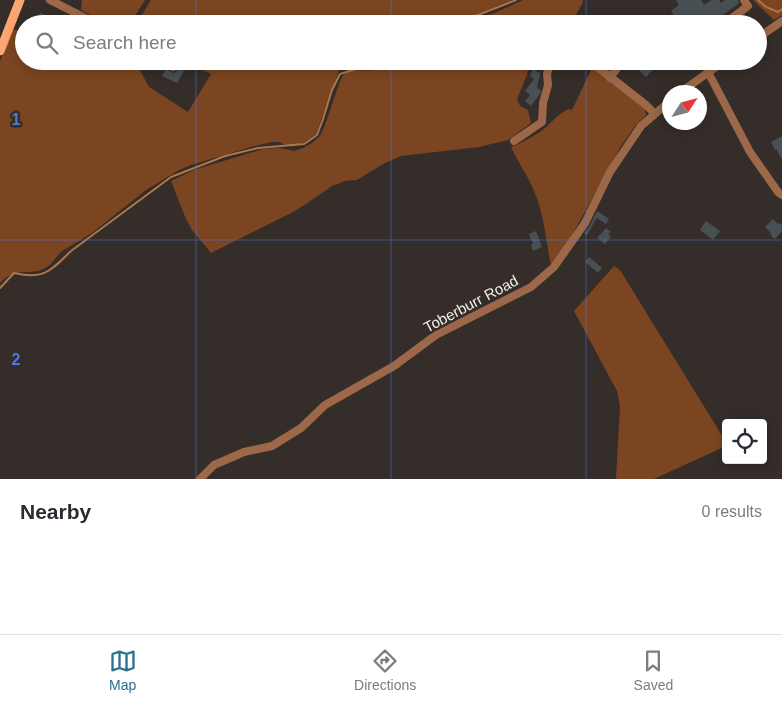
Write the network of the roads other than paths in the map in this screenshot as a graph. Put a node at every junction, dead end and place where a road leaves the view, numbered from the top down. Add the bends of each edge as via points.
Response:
1 (20, 0) edge
2 (50, 0) edge
3 (744, 0) edge
4 (80, 15) edge
5 (736, 15) edge
6 (782, 21) edge
7 (767, 32) edge
8 (0, 51) edge
9 (548, 70) edge
10 (601, 70) edge
11 (616, 70) edge
12 (711, 70) edge
13 (708, 72) junction
14 (610, 78) junction
15 (690, 85) edge
16 (662, 107) edge
17 (654, 113) junction
18 (514, 141) dead end
19 (782, 195) edge
20 (200, 479) edge

1 - 8 main road
2 - 4 street
3 - 5 street via 748,6
6 - 7 street
9 - 18 street via 542,122
10 - 14 street
11 - 14 street
12 - 13 street
13 - 15 street
13 - 19 street via 750,152
14 - 17 street
16 - 17 street, Toberburr Road
17 - 20 street, Toberburr Road via 641,126 610,172 585,223 543,278 436,335 394,366 325,405 301,428 272,446 244,452 214,465

